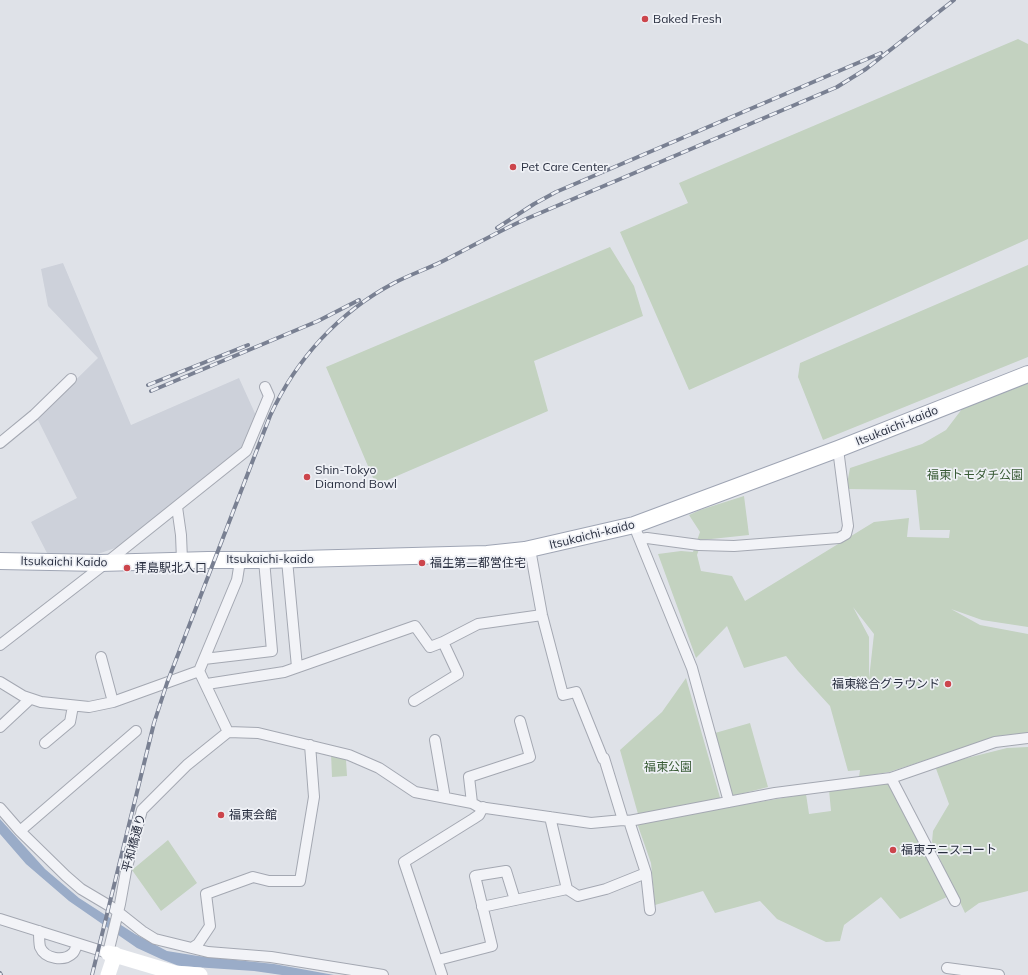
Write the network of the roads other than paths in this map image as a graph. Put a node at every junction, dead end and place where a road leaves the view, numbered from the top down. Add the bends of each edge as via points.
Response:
1 (1028, 374) edge
2 (71, 379) dead end
3 (265, 388) dead end
4 (0, 443) edge
5 (838, 449) junction
6 (177, 507) junction
7 (637, 532) junction
8 (0, 548) edge
9 (530, 549) junction
10 (182, 560) junction
11 (264, 560) junction
12 (287, 560) junction
13 (0, 561) edge
14 (240, 561) junction
15 (23, 562) junction
16 (106, 564) junction
17 (542, 616) junction
18 (443, 642) junction
19 (0, 645) edge
20 (101, 657) dead end
21 (204, 659) junction
22 (297, 667) junction
23 (199, 671) junction
24 (0, 682) edge
25 (206, 684) junction
26 (30, 699) junction
27 (414, 701) dead end
28 (113, 702) junction
29 (73, 706) junction
30 (520, 721) dead end
31 (0, 727) edge
32 (136, 731) dead end
33 (228, 732) junction
34 (1028, 738) edge
35 (435, 740) dead end
36 (45, 743) dead end
37 (310, 745) junction
38 (891, 778) junction
39 (445, 798) junction
40 (729, 802) junction
41 (472, 803) junction
42 (483, 807) junction
43 (0, 808) edge
44 (550, 817) junction
45 (626, 821) junction
46 (20, 831) junction
47 (646, 873) junction
48 (567, 889) junction
49 (515, 900) junction
50 (955, 901) dead end
51 (482, 907) junction
52 (650, 910) dead end
53 (117, 915) junction
54 (0, 919) edge
55 (39, 930) junction
56 (77, 944) junction
57 (192, 948) junction
58 (111, 949) junction
59 (438, 960) junction
60 (947, 968) dead end
61 (108, 975) edge
62 (200, 975) edge
63 (383, 975) edge
64 (442, 975) edge
65 (999, 975) edge

1 - 5 main road, Itsukaichi-kaido
2 - 4 street
3 - 6 street via 269,396 246,451
5 - 7 main road, Itsukaichi-kaido
5 - 7 street via 848,526 846,534 839,538 734,546 698,545 647,538
6 - 10 street
6 - 16 street
7 - 9 main road, Itsukaichi-kaido
7 - 40 street via 692,668
8 - 15 main road via 12,558
9 - 12 main road, Itsukaichi-kaido via 487,554
9 - 17 street
10 - 14 main road, Itsukaichi-kaido
10 - 16 main road, Itsukaichi-kaido
11 - 12 main road, Itsukaichi-kaido
11 - 14 main road, Itsukaichi-kaido
11 - 21 street via 272,651
12 - 22 street
13 - 15 main road, Itsukaichi Kaido
14 - 21 street via 236,580
15 - 16 main road, Itsukaichi Kaido
16 - 19 street
17 - 18 street via 478,624
17 - 45 street via 563,695 576,692
18 - 22 street via 430,647 415,626
18 - 27 street via 458,674
20 - 28 street
21 - 23 street
22 - 25 street via 284,672
23 - 25 street
23 - 28 street
24 - 26 street
25 - 33 street
26 - 29 street
26 - 31 street
28 - 29 street via 89,707
29 - 36 street via 70,722
30 - 41 street via 530,756 469,777
32 - 46 street
33 - 37 street via 258,732
33 - 53 street, 平和橋通り via 187,765 142,810
34 - 38 street via 995,742
35 - 39 street
37 - 39 street via 349,755 380,768 415,792
37 - 57 street via 314,797 300,881 269,881 254,877 206,894 210,926 198,944
38 - 40 street via 775,793
38 - 50 street
39 - 41 street
40 - 45 street
41 - 42 street
42 - 44 street
42 - 59 street via 479,815 404,862
43 - 46 street
44 - 45 street via 591,824
44 - 48 street
45 - 47 street
46 - 53 street via 81,889
47 - 48 street via 606,889 578,896
47 - 52 street
48 - 49 street
49 - 51 street
49 - 51 street via 506,871 475,876
51 - 59 street via 492,946
53 - 57 street via 155,939
53 - 58 street, 平和橋通り
54 - 55 street
55 - 56 street
55 - 56 street via 43,952 53,958 65,958 74,952
56 - 58 street
57 - 63 street via 300,961
58 - 61 street
58 - 62 street via 175,973
59 - 64 street
60 - 65 street

